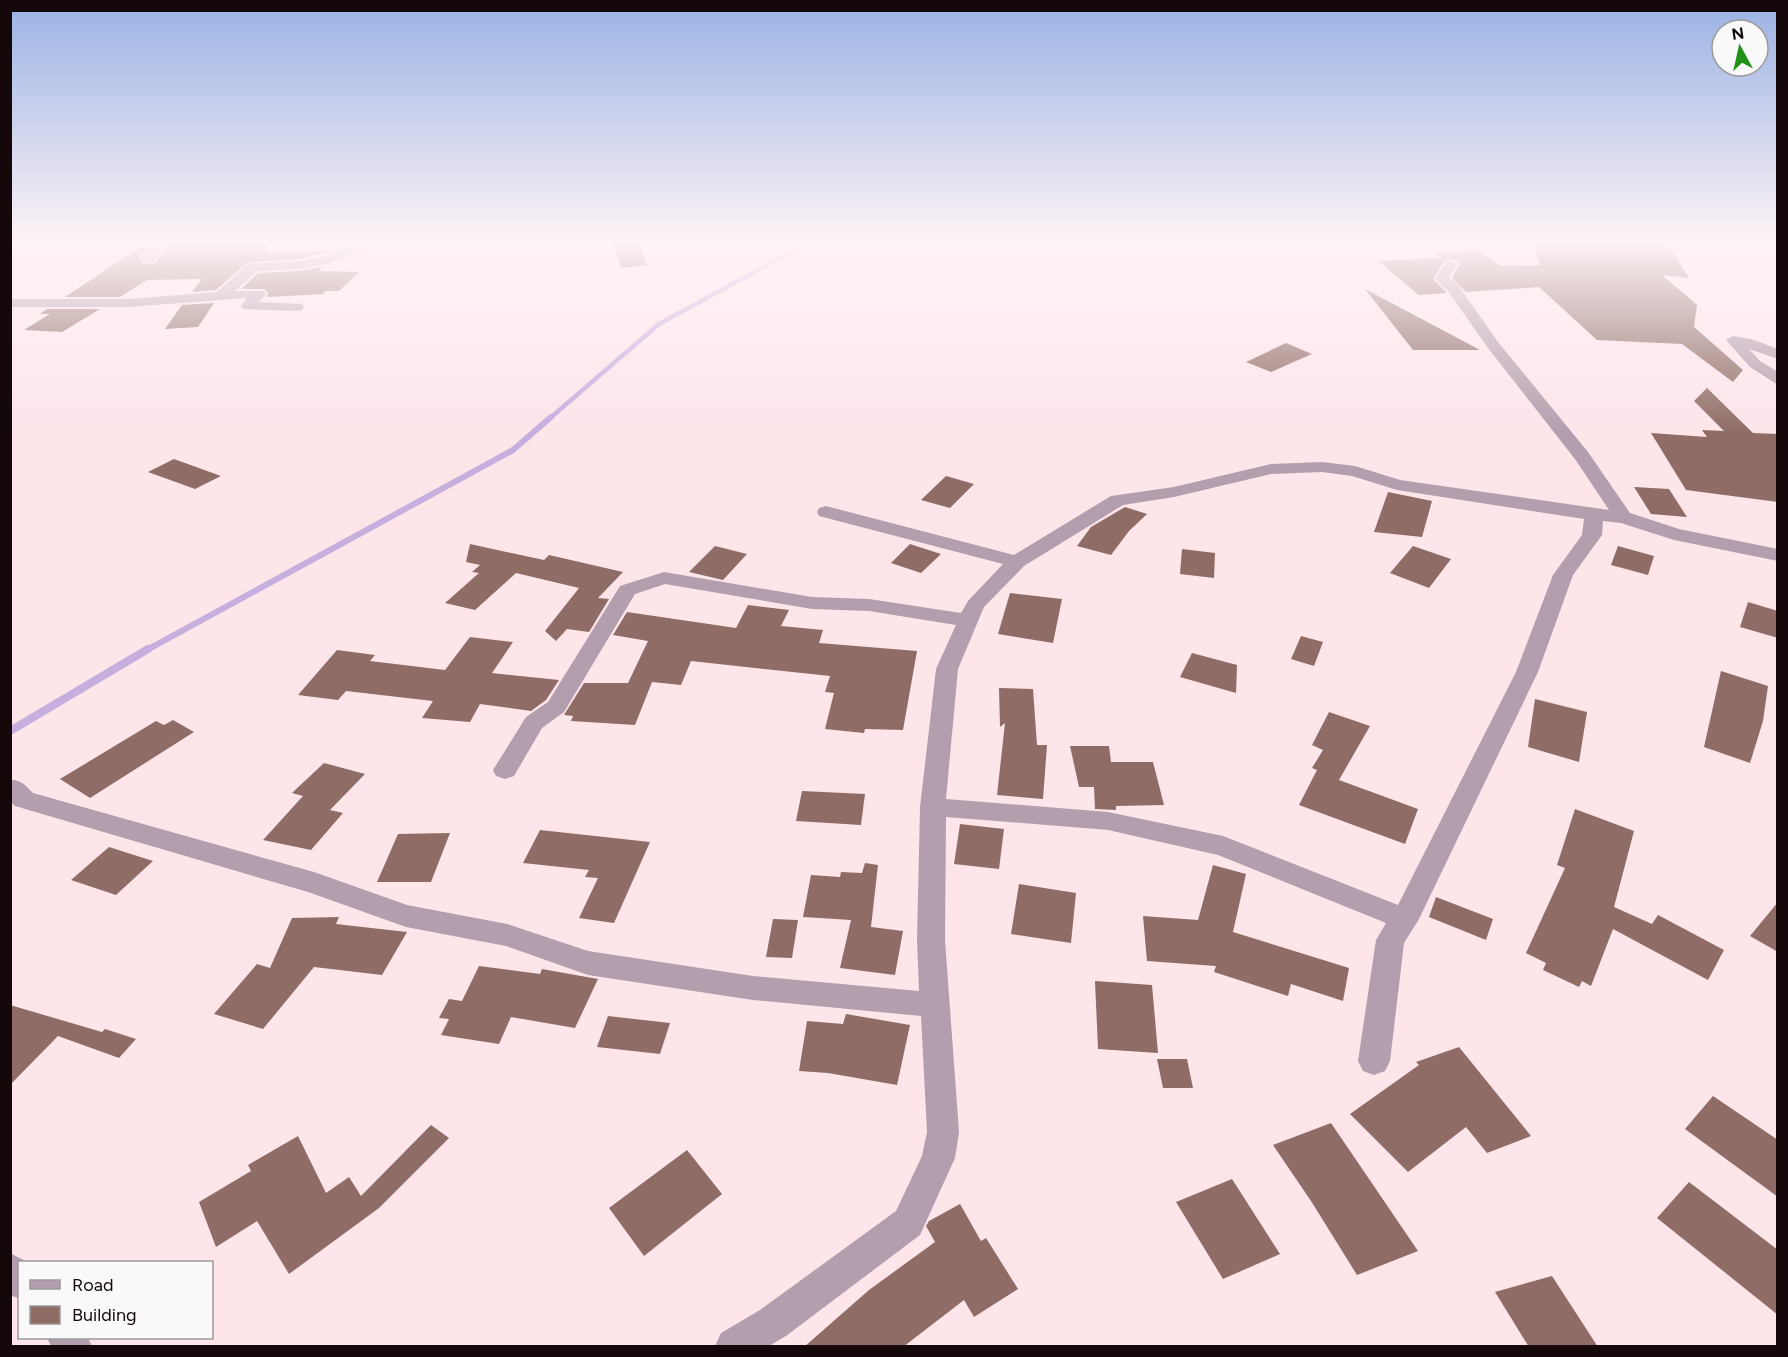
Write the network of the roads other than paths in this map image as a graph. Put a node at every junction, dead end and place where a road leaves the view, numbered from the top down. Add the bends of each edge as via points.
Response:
1 (249, 305) edge
2 (1466, 305) edge
3 (297, 307) dead end
4 (1778, 355) edge
5 (1778, 380) edge
6 (826, 512) dead end
7 (1594, 515) junction
8 (1623, 517) junction
9 (1778, 555) edge
10 (1017, 562) junction
11 (968, 620) junction
12 (505, 770) dead end
13 (13, 788) dead end
14 (933, 807) junction
15 (1406, 919) junction
16 (936, 1005) junction
17 (1374, 1061) dead end
18 (734, 1347) edge

1 - 3 street
2 - 8 street via 1582,456
4 - 5 street via 1733,340 1755,364
6 - 10 street
7 - 8 street
7 - 10 street via 1397,485 1355,471 1322,467 1271,469 1119,501
7 - 15 street via 1592,535 1563,575 1527,672
8 - 9 street via 1674,534
10 - 11 street via 975,605
11 - 12 street via 869,605 812,603 663,578 627,590 556,708 534,723
11 - 14 street via 947,669
13 - 16 street via 24,800 314,883 406,916 507,935 588,963 753,988
14 - 15 street via 1108,821 1223,846
14 - 16 street via 931,940
15 - 17 street via 1390,940
16 - 18 street via 943,1132 938,1158 908,1223 773,1323

